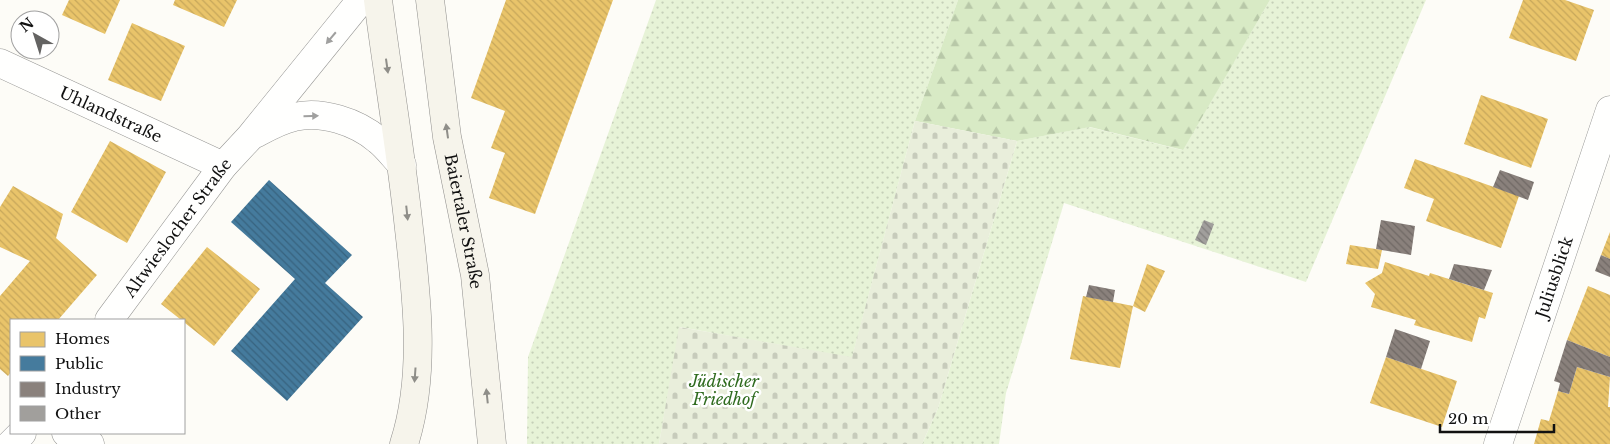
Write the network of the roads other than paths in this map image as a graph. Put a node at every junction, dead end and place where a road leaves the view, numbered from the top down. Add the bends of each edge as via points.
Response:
1 (362, 0) edge
2 (378, 0) edge
3 (430, 0) edge
4 (0, 63) edge
5 (1610, 110) edge
6 (250, 137) junction
7 (402, 165) junction
8 (223, 166) junction
9 (110, 319) edge
10 (21, 434) edge
11 (68, 434) edge
12 (11, 444) edge
13 (90, 444) edge
14 (404, 444) edge
15 (492, 444) edge
16 (1498, 444) edge

1 -> 6 street, Altwieslocher Straße
2 -> 7 main road
15 -> 3 main road, Baiertaler Straße via 475,275 447,136
4 - 8 street, Uhlandstraße
5 - 16 street, Juliusblick
6 -> 7 street, Altwieslocher Straße via 277,122 320,115 364,130
6 - 8 street, Altwieslocher Straße
7 -> 14 main road via 414,276 417,352 414,394
8 - 9 street, Altwieslocher Straße
10 - 12 street
11 - 13 street

